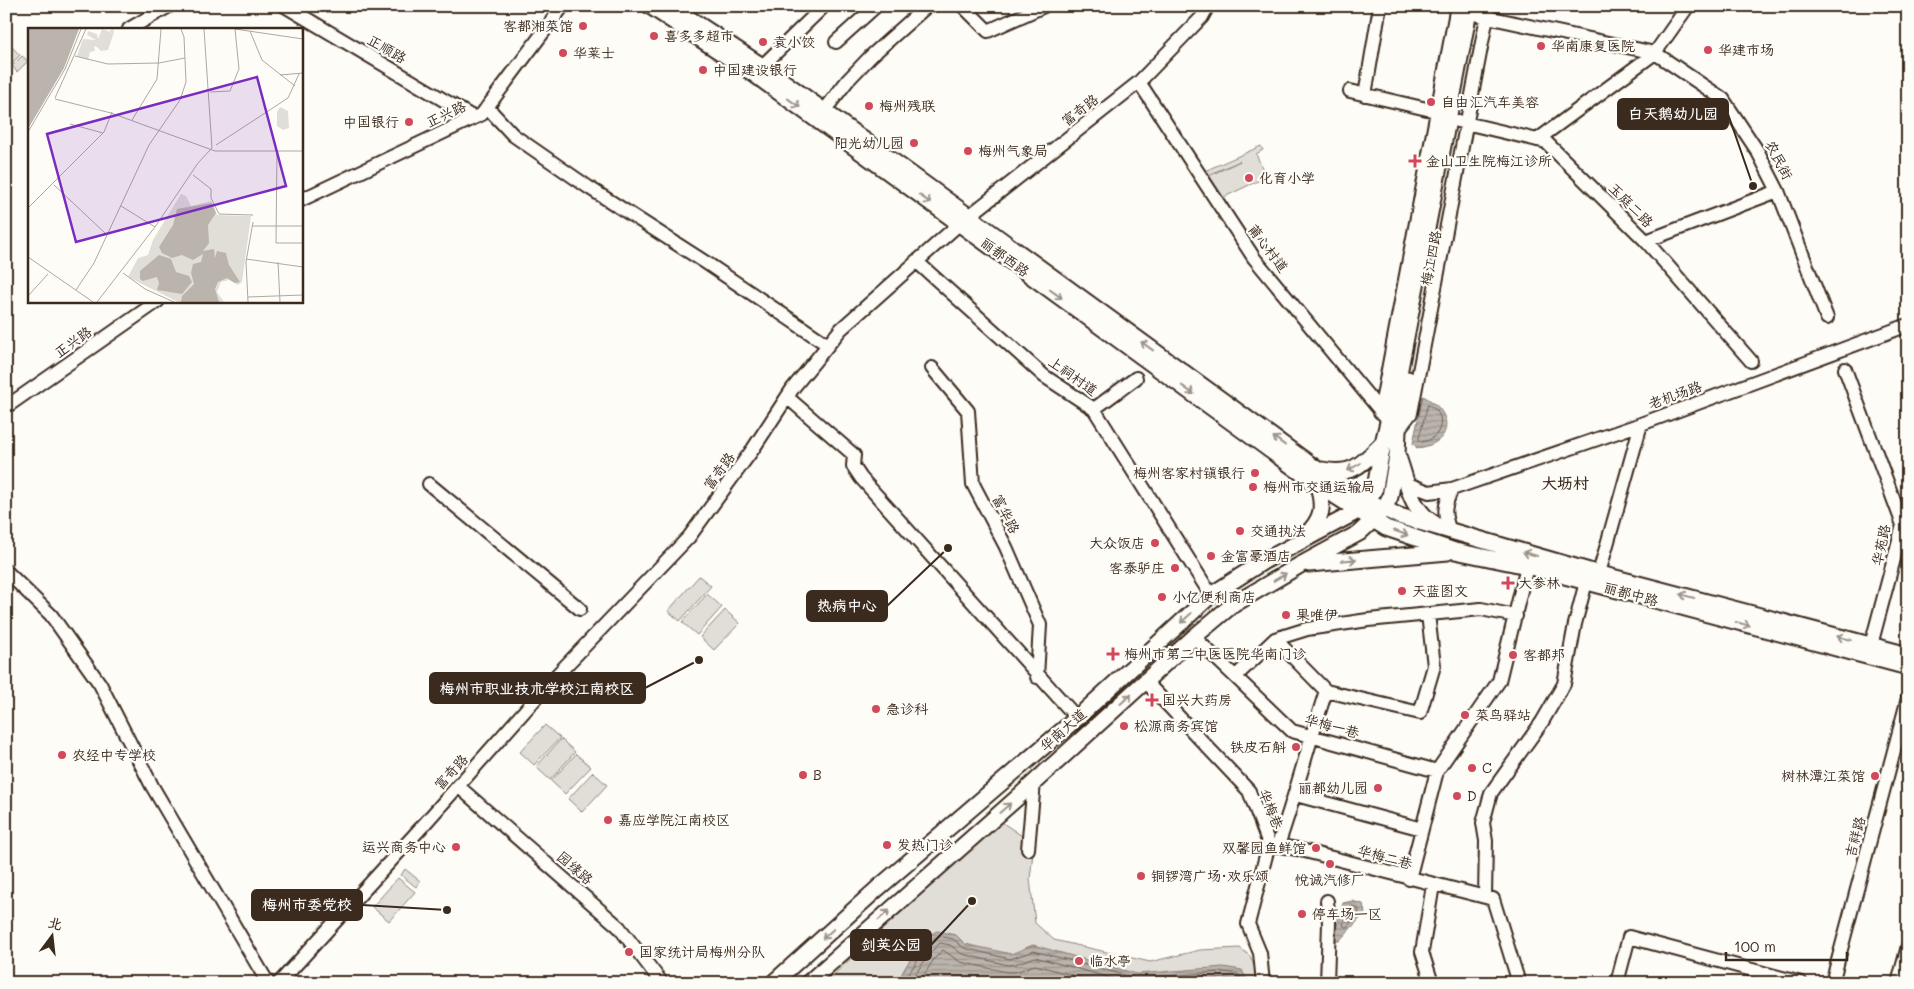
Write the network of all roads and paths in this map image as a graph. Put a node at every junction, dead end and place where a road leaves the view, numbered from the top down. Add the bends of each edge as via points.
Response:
1 (169, 6) edge
2 (284, 6) edge
3 (564, 6) edge
4 (650, 6) edge
5 (670, 6) edge
6 (824, 6) edge
7 (876, 6) edge
8 (928, 6) edge
9 (964, 6) edge
10 (1044, 6) edge
11 (1208, 6) edge
12 (1380, 6) edge
13 (1458, 6) edge
14 (1688, 6) edge
15 (1479, 8) edge
16 (131, 28) edge
17 (836, 42) dead end
18 (1655, 53) junction
19 (758, 70) junction
20 (1139, 82) junction
21 (1350, 91) dead end
22 (1365, 95) junction
23 (487, 107) junction
24 (824, 111) junction
25 (474, 118) junction
26 (1458, 118) junction
27 (1537, 140) junction
28 (1778, 191) junction
29 (302, 200) edge
30 (964, 220) junction
31 (1646, 241) junction
32 (916, 261) junction
33 (157, 302) edge
34 (1827, 318) dead end
35 (1908, 325) edge
36 (828, 344) junction
37 (1751, 361) dead end
38 (932, 368) dead end
39 (1845, 369) dead end
40 (1136, 378) dead end
41 (787, 397) junction
42 (6, 407) edge
43 (1094, 409) junction
44 (1389, 421) junction
45 (1641, 424) junction
46 (1383, 443) junction
47 (1397, 456) junction
48 (1318, 470) junction
49 (429, 484) dead end
50 (1408, 484) junction
51 (1318, 485) junction
52 (1452, 489) junction
53 (1363, 506) junction
54 (1384, 509) junction
55 (1373, 520) junction
56 (1450, 531) junction
57 (1298, 542) junction
58 (1455, 551) junction
59 (1300, 565) junction
60 (1527, 566) junction
61 (6, 571) edge
62 (1599, 573) junction
63 (1586, 582) junction
64 (1211, 595) junction
65 (580, 609) dead end
66 (1428, 614) junction
67 (1515, 616) junction
68 (1194, 637) junction
69 (1275, 639) junction
70 (1871, 645) junction
71 (1908, 655) edge
72 (1908, 667) edge
73 (1237, 675) dead end
74 (1037, 682) dead end
75 (1146, 682) junction
76 (1326, 691) junction
77 (1908, 698) edge
78 (1077, 718) junction
79 (1312, 735) junction
80 (1036, 753) junction
81 (1051, 767) junction
82 (1437, 771) junction
83 (1034, 782) junction
84 (458, 786) junction
85 (1296, 795) junction
86 (1422, 829) junction
87 (1274, 845) junction
88 (1028, 850) dead end
89 (1408, 879) junction
90 (1434, 885) junction
91 (1489, 898) junction
92 (1327, 901) dead end
93 (1908, 946) edge
94 (268, 983) edge
95 (279, 983) edge
96 (662, 983) edge
97 (773, 983) edge
98 (808, 983) edge
99 (1263, 983) edge
100 (1327, 983) edge
101 (1432, 983) edge
102 (1519, 983) edge
103 (1617, 983) edge
104 (1801, 983) edge
105 (1832, 983) edge
106 (1898, 983) edge

1 - 16 street
2 - 25 street, 正顺路
3 - 23 street, 正兴路
4 - 19 main road, 丽都西路
5 - 19 main road, 丽都西路
6 - 19 street
7 - 17 street
8 - 24 street via 871,56
9 - 10 street via 988,31
11 - 20 street, 富奇路 via 1202,17
12 - 22 street
13 - 44 street
14 - 18 street
15 - 18 street
15 - 26 main road, 梅江四路
15 - 44 main road, 梅江四路
18 - 27 street
18 - 28 street, 农民街 via 1723,99 1758,152
19 - 24 main road, 丽都西路
19 -> 30 main road, 丽都西路
20 - 30 street, 富奇路
20 - 44 street, 莆心村道 via 1254,258
21 - 22 street, 玉庭二路
22 - 26 street, 玉庭二路
23 - 25 street, 正兴路
23 - 36 street via 513,135
24 - 30 main road, 丽都西路
25 - 29 street, 正兴路
26 - 27 street, 玉庭二路
26 - 44 main road, 梅江四路
27 - 31 street, 玉庭二路 via 1546,142
28 - 31 street
28 - 34 street, 农民街
30 - 32 street, 富奇路
48 -> 30 main road, 丽都西路
30 -> 51 main road, 丽都西路
31 - 37 street, 玉庭二路
32 - 36 street, 富奇路 via 841,328
32 - 43 street, 上祠村道 via 1044,376
33 - 42 street, 正兴路
35 - 45 street, 老机场路
36 - 41 street, 富奇路
38 - 74 street, 富华路 via 968,411 972,484 1006,547 1040,625
39 - 70 street, 华苑路 via 1903,525
40 - 43 street
41 - 78 street via 854,455 853,466 861,478
41 - 84 street, 富奇路 via 689,537
43 - 64 street, 上祠村道
44 - 46 main road, 梅江四路
44 - 47 main road, 梅江四路
45 - 52 street, 老机场路
45 - 62 street
46 -> 48 main road via 1362,463 1346,472
46 - 53 main road, 梅江四路 via 1375,488
47 - 50 main road
47 - 54 main road, 梅江四路 via 1390,497
48 - 53 main road, 丽都西路
49 - 65 street
50 - 52 street, 老机场路 via 1429,492
50 - 56 main road via 1420,514
51 - 53 main road, 丽都西路
51 - 57 main road via 1323,509 1312,529
52 - 56 street via 1445,514
53 - 54 main road, 丽都中路
53 - 55 main road, 丽都中路
53 - 57 main road, 华南大道
54 - 55 main road, 华南大道
54 - 56 main road, 丽都中路
55 -> 58 main road, 丽都中路 via 1386,528
55 - 59 main road, 华南大道 via 1359,533
62 -> 56 main road, 丽都中路
57 - 64 main road, 华南大道
59 -> 58 main road
58 - 60 main road, 丽都中路
68 -> 59 main road, 华南大道 via 1231,606
60 - 63 main road, 丽都中路
60 - 67 street
61 - 94 street via 51,615 100,684 152,786
70 -> 62 main road, 丽都中路
63 -> 72 main road, 丽都中路
63 - 91 street via 1564,684 1542,722 1491,793 1483,823
64 -> 78 main road, 华南大道
66 - 67 street via 1480,608
66 - 69 street via 1307,629
66 - 76 street via 1434,666 1420,713
67 - 82 street via 1499,680
68 - 75 main road, 华南大道
68 - 79 street, 华梅一巷 via 1292,731
69 - 73 street
69 - 76 street
70 - 71 main road, 丽都中路
81 -> 75 main road, 华南大道
75 - 87 street, 华梅巷 via 1249,792
76 - 79 street
77 - 105 street, 吉祥路
78 - 80 main road, 华南大道
79 - 82 street, 华梅一巷
79 - 85 street
80 - 81 main road
80 -> 97 main road, 华南大道
81 - 83 main road, 华南大道
82 - 86 street
83 - 88 street
98 -> 83 main road, 华南大道
84 - 95 street, 富奇路
84 - 96 street, 园缘路 via 619,927
85 - 86 street
85 - 87 street
86 - 89 street
87 - 89 street, 华梅二巷
87 - 99 street, 华梅巷 via 1248,924 1260,953
89 - 90 street, 华梅二巷
90 - 91 street, 华梅二巷
90 - 101 street via 1422,952
91 - 102 street
92 - 100 street
93 - 106 street
103 - 104 street via 1629,937

